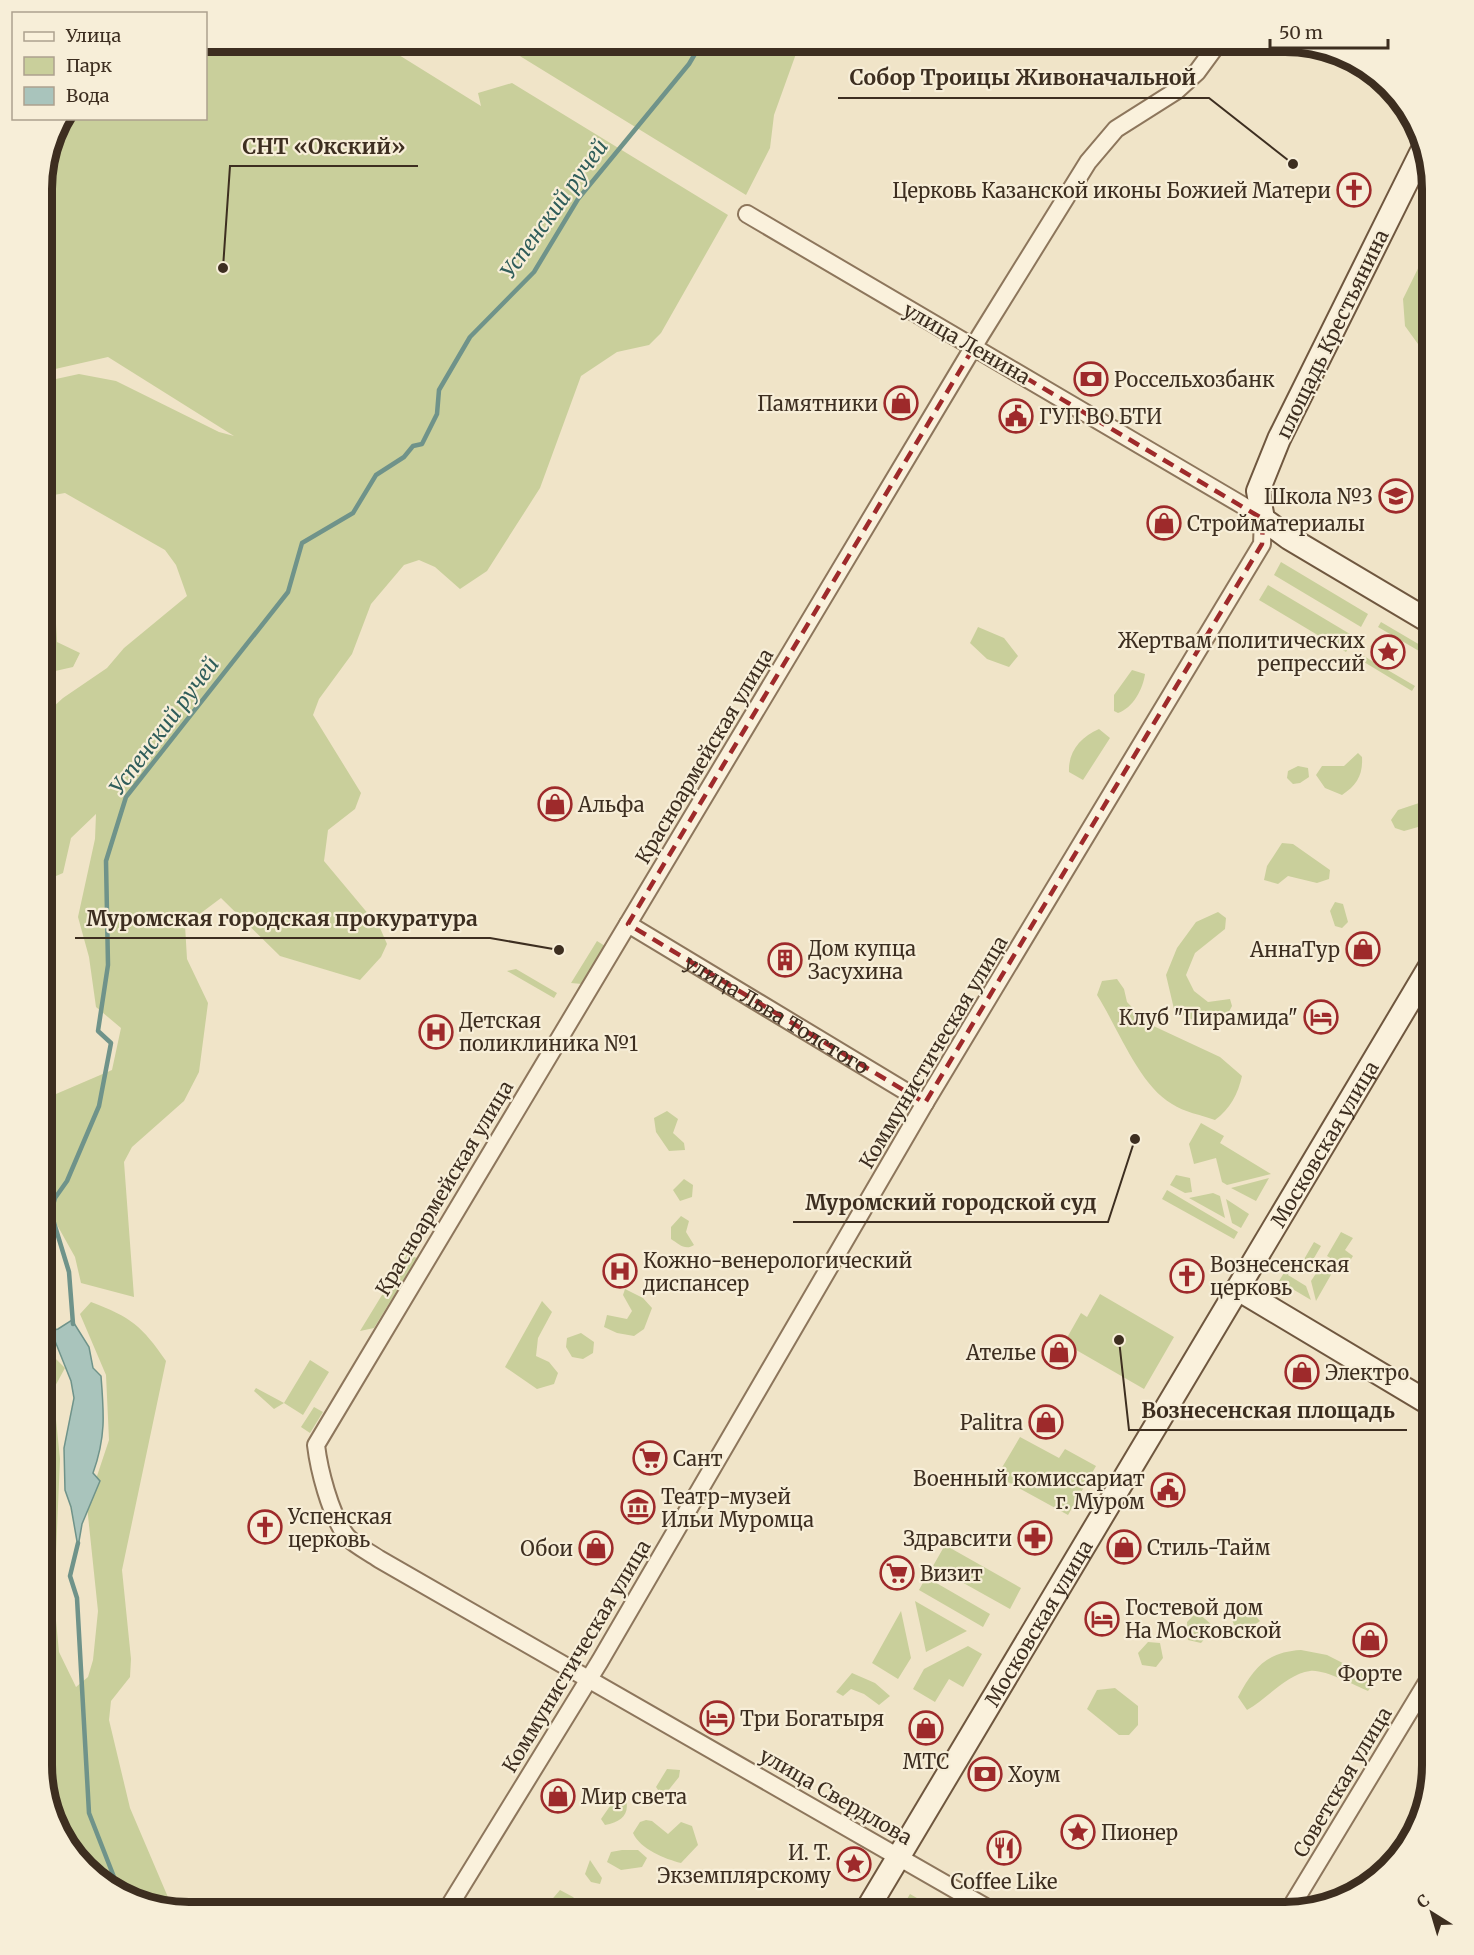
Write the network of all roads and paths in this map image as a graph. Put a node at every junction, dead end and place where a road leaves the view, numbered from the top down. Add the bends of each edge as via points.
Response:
1 (1211, 53) edge
2 (1418, 159) edge
3 (747, 214) dead end
4 (974, 347) junction
5 (1263, 519) junction
6 (1422, 617) edge
7 (628, 924) junction
8 (1422, 980) edge
9 (926, 1103) junction
10 (1238, 1289) junction
11 (1422, 1399) edge
12 (345, 1535) joint
13 (588, 1679) junction
14 (1422, 1691) edge
15 (899, 1857) junction
16 (1294, 1901) edge
17 (452, 1902) edge
18 (872, 1902) edge
19 (977, 1902) edge

1 - 4 street, Красноармейская улица via 1176,91 1116,129 1088,162
2 - 5 street, площадь Крестьянина via 1280,439 1258,491
3 - 4 street, улица Ленина
4 - 5 street, улица Ленина
4 - 7 street, Красноармейская улица
5 - 6 street, улица Ленина
5 - 9 street, Коммунистическая улица via 1262,544
7 - 9 street, улица Льва Толстого
7 - 12 street, Красноармейская улица via 316,1445 323,1482
8 - 10 street, Московская улица
9 - 13 street, Коммунистическая улица
10 - 11 street
10 - 15 street, Московская улица
12 - 13 street, улица Свердлова via 379,1559
13 - 15 street, улица Свердлова
13 - 17 street, Коммунистическая улица
14 - 16 street, Советская улица
15 - 18 street, Московская улица
15 - 19 street, улица Свердлова

